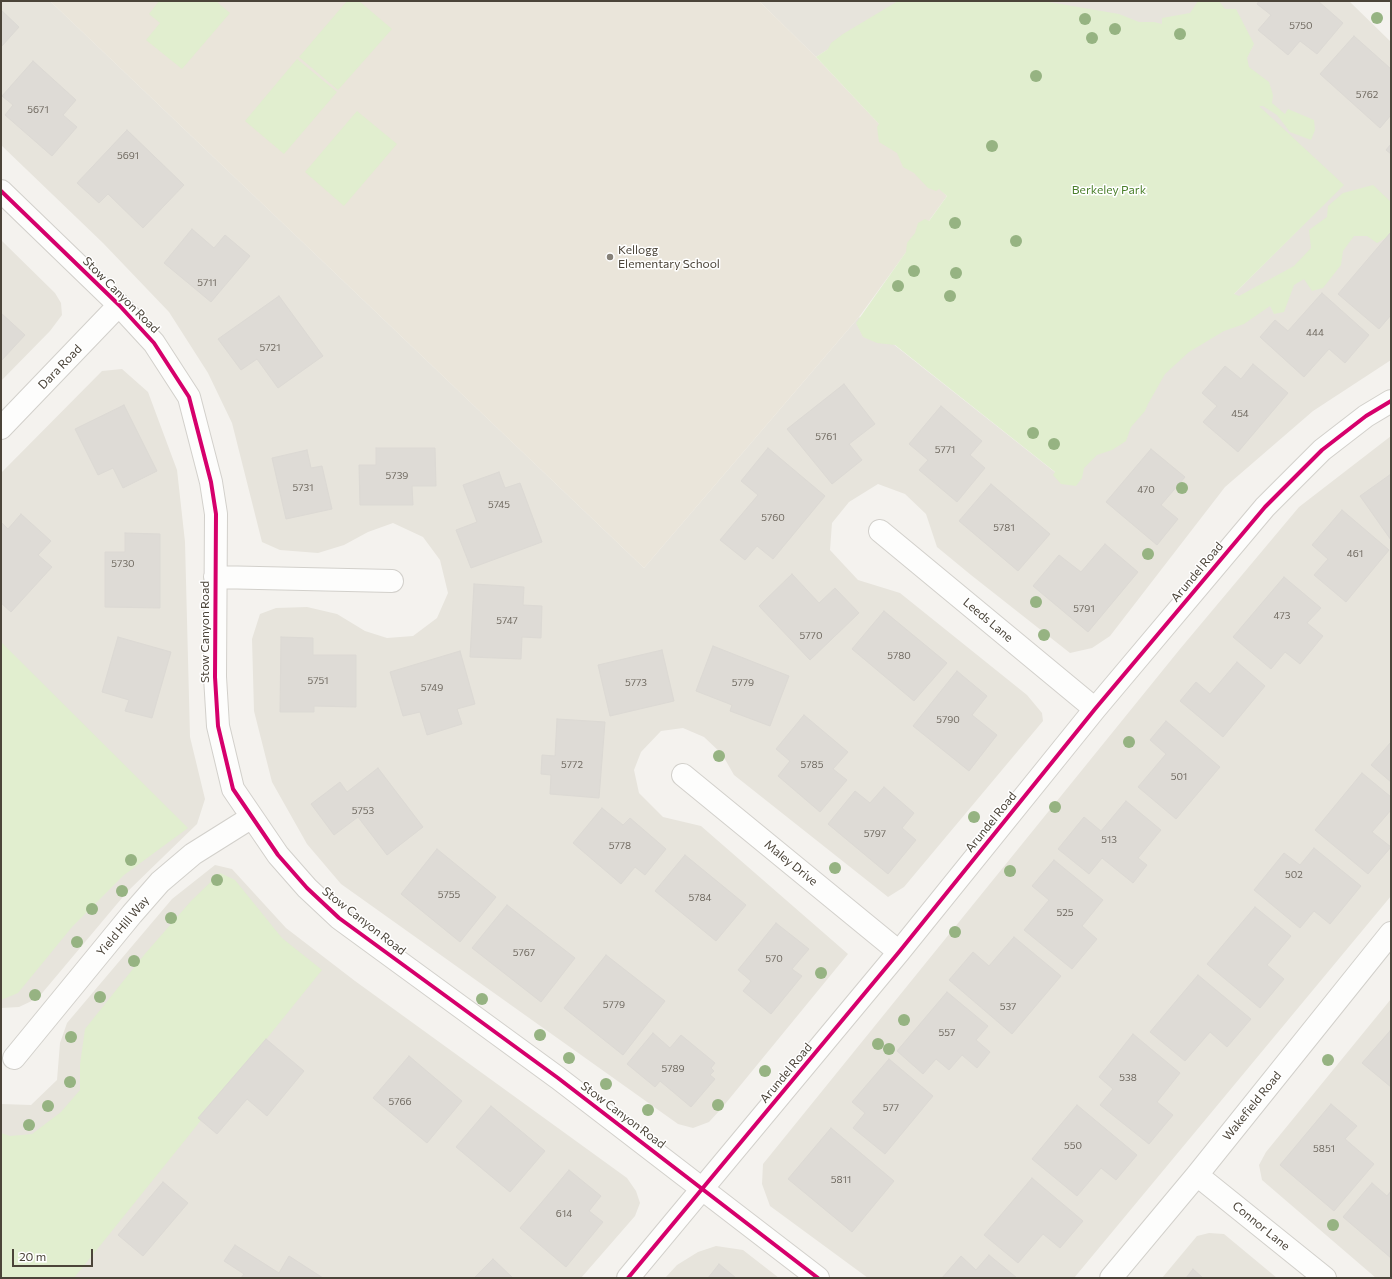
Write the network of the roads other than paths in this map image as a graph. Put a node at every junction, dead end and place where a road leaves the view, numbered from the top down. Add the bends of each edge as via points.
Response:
1 (1, 191) edge
2 (119, 305) junction
3 (1391, 401) edge
4 (1, 428) edge
5 (880, 531) dead end
6 (215, 577) junction
7 (392, 581) dead end
8 (1095, 709) junction
9 (683, 775) dead end
10 (252, 817) junction
11 (1391, 933) edge
12 (899, 952) junction
13 (14, 1058) dead end
14 (1197, 1174) junction
15 (703, 1189) junction
16 (628, 1278) edge
17 (818, 1278) edge
18 (1111, 1278) edge
19 (1325, 1278) edge

1 - 2 street, Stow Canyon Road
2 - 4 street, Dara Road
2 - 6 street, Stow Canyon Road via 154,343 189,397 211,482 216,514
3 - 8 street, Arundel Road via 1366,416 1322,450 1265,507
5 - 8 street, Leeds Lane
6 - 7 street, Stow Canyon Road
6 - 10 street, Stow Canyon Road via 214,678 218,726 234,789
8 - 12 street, Arundel Road
9 - 12 street, Maley Drive
10 - 13 street, Yield Hill Way via 193,854 160,882
10 - 15 street, Stow Canyon Road via 278,855 307,888 339,918 558,1078
11 - 14 street, Wakefield Road
12 - 15 street, Arundel Road
14 - 18 street, Wakefield Road
14 - 19 street, Connor Lane
15 - 16 street, Arundel Road
15 - 17 street, Stow Canyon Road

